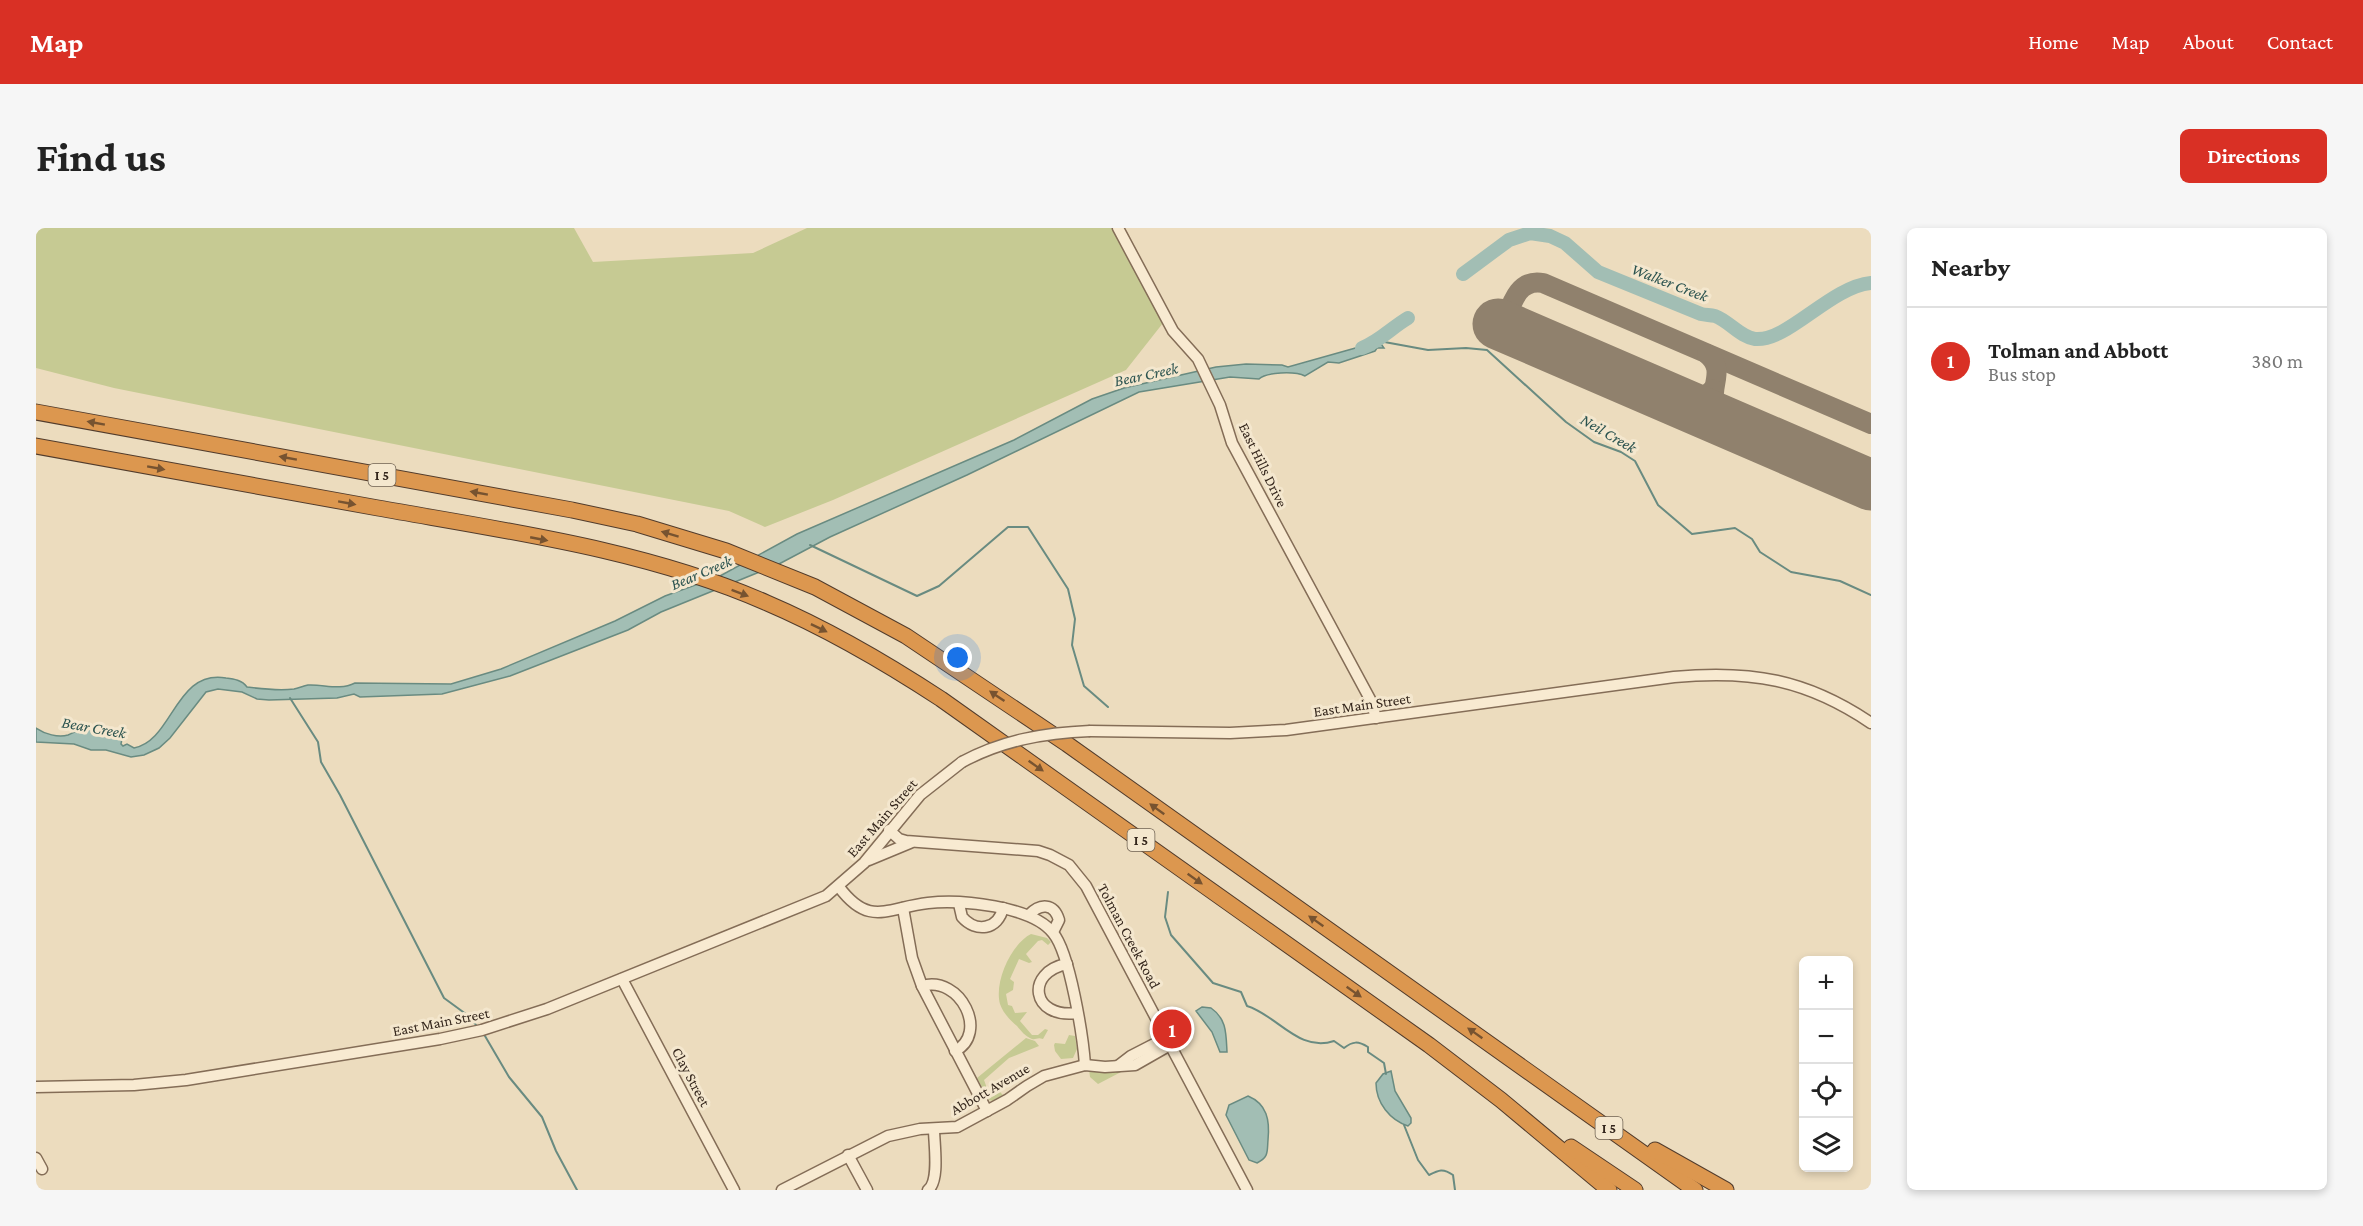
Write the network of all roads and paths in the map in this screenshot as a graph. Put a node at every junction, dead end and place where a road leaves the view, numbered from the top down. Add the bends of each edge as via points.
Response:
1 (1119, 228) edge
2 (36, 412) edge
3 (36, 446) edge
4 (1376, 718) junction
5 (1871, 723) edge
6 (889, 830) junction
7 (917, 842) junction
8 (864, 863) junction
9 (838, 887) junction
10 (959, 904) junction
11 (903, 908) junction
12 (1003, 908) junction
13 (1029, 915) junction
14 (1053, 932) junction
15 (1067, 964) junction
16 (622, 979) junction
17 (922, 986) junction
18 (1077, 1012) junction
19 (1168, 1042) junction
20 (955, 1050) junction
21 (1085, 1065) junction
22 (1523, 1066) junction
23 (36, 1087) edge
24 (1501, 1100) junction
25 (987, 1111) junction
26 (934, 1129) junction
27 (848, 1155) junction
28 (36, 1158) edge
29 (42, 1169) dead end
30 (734, 1190) edge
31 (782, 1190) edge
32 (867, 1190) edge
33 (928, 1190) edge
34 (1247, 1190) edge
35 (1609, 1190) edge
36 (1635, 1190) edge
37 (1695, 1190) edge
38 (1726, 1190) edge

1 - 4 street, East Hills Drive via 1173,331 1202,367 1232,443 1371,701
22 -> 2 highway, I 5 via 978,683 879,620 792,577 726,551 637,524
3 -> 24 highway, I 5 via 622,555 766,602 853,645 941,699
4 - 5 street, East Main Street via 1717,674 1767,679 1812,690
4 - 6 street, East Main Street, bridge via 1261,732 1090,731 1023,738 962,762 926,788
6 - 7 street, Tolman Creek Road via 899,839
6 - 8 street, East Main Street
7 - 8 street
7 - 19 street, Tolman Creek Road via 1038,851 1069,866 1086,886
8 - 9 street, East Main Street
9 - 11 street via 853,905 869,912
9 - 16 street, East Main Street via 815,902
10 - 11 street via 934,902
10 - 12 street
10 - 12 street via 962,917 975,928 993,924
11 - 17 street via 912,958
12 - 13 street
13 - 14 street
13 - 14 street via 1039,906 1052,908 1059,920
14 - 15 street
15 - 18 street
15 - 18 street via 1046,973 1040,984 1040,996 1055,1013
16 - 23 street, East Main Street via 512,1022 454,1037 186,1080
16 - 30 street, Clay Street
17 - 20 street
17 - 20 street via 939,984 962,1000 970,1030 968,1040
18 - 21 street
19 - 21 street, Abbott Avenue via 1135,1065
19 - 34 street, Tolman Creek Road
20 - 25 street
21 - 25 street, Abbott Avenue via 1044,1076
22 - 37 highway, I 5
22 - 38 highway via 1659,1153
24 - 35 highway
24 - 36 highway, I 5
25 - 26 street, Abbott Avenue via 957,1127
26 - 27 street, Abbott Avenue via 888,1136
26 - 33 street via 935,1179
27 - 31 street, Abbott Avenue
27 - 32 street
28 - 29 street

